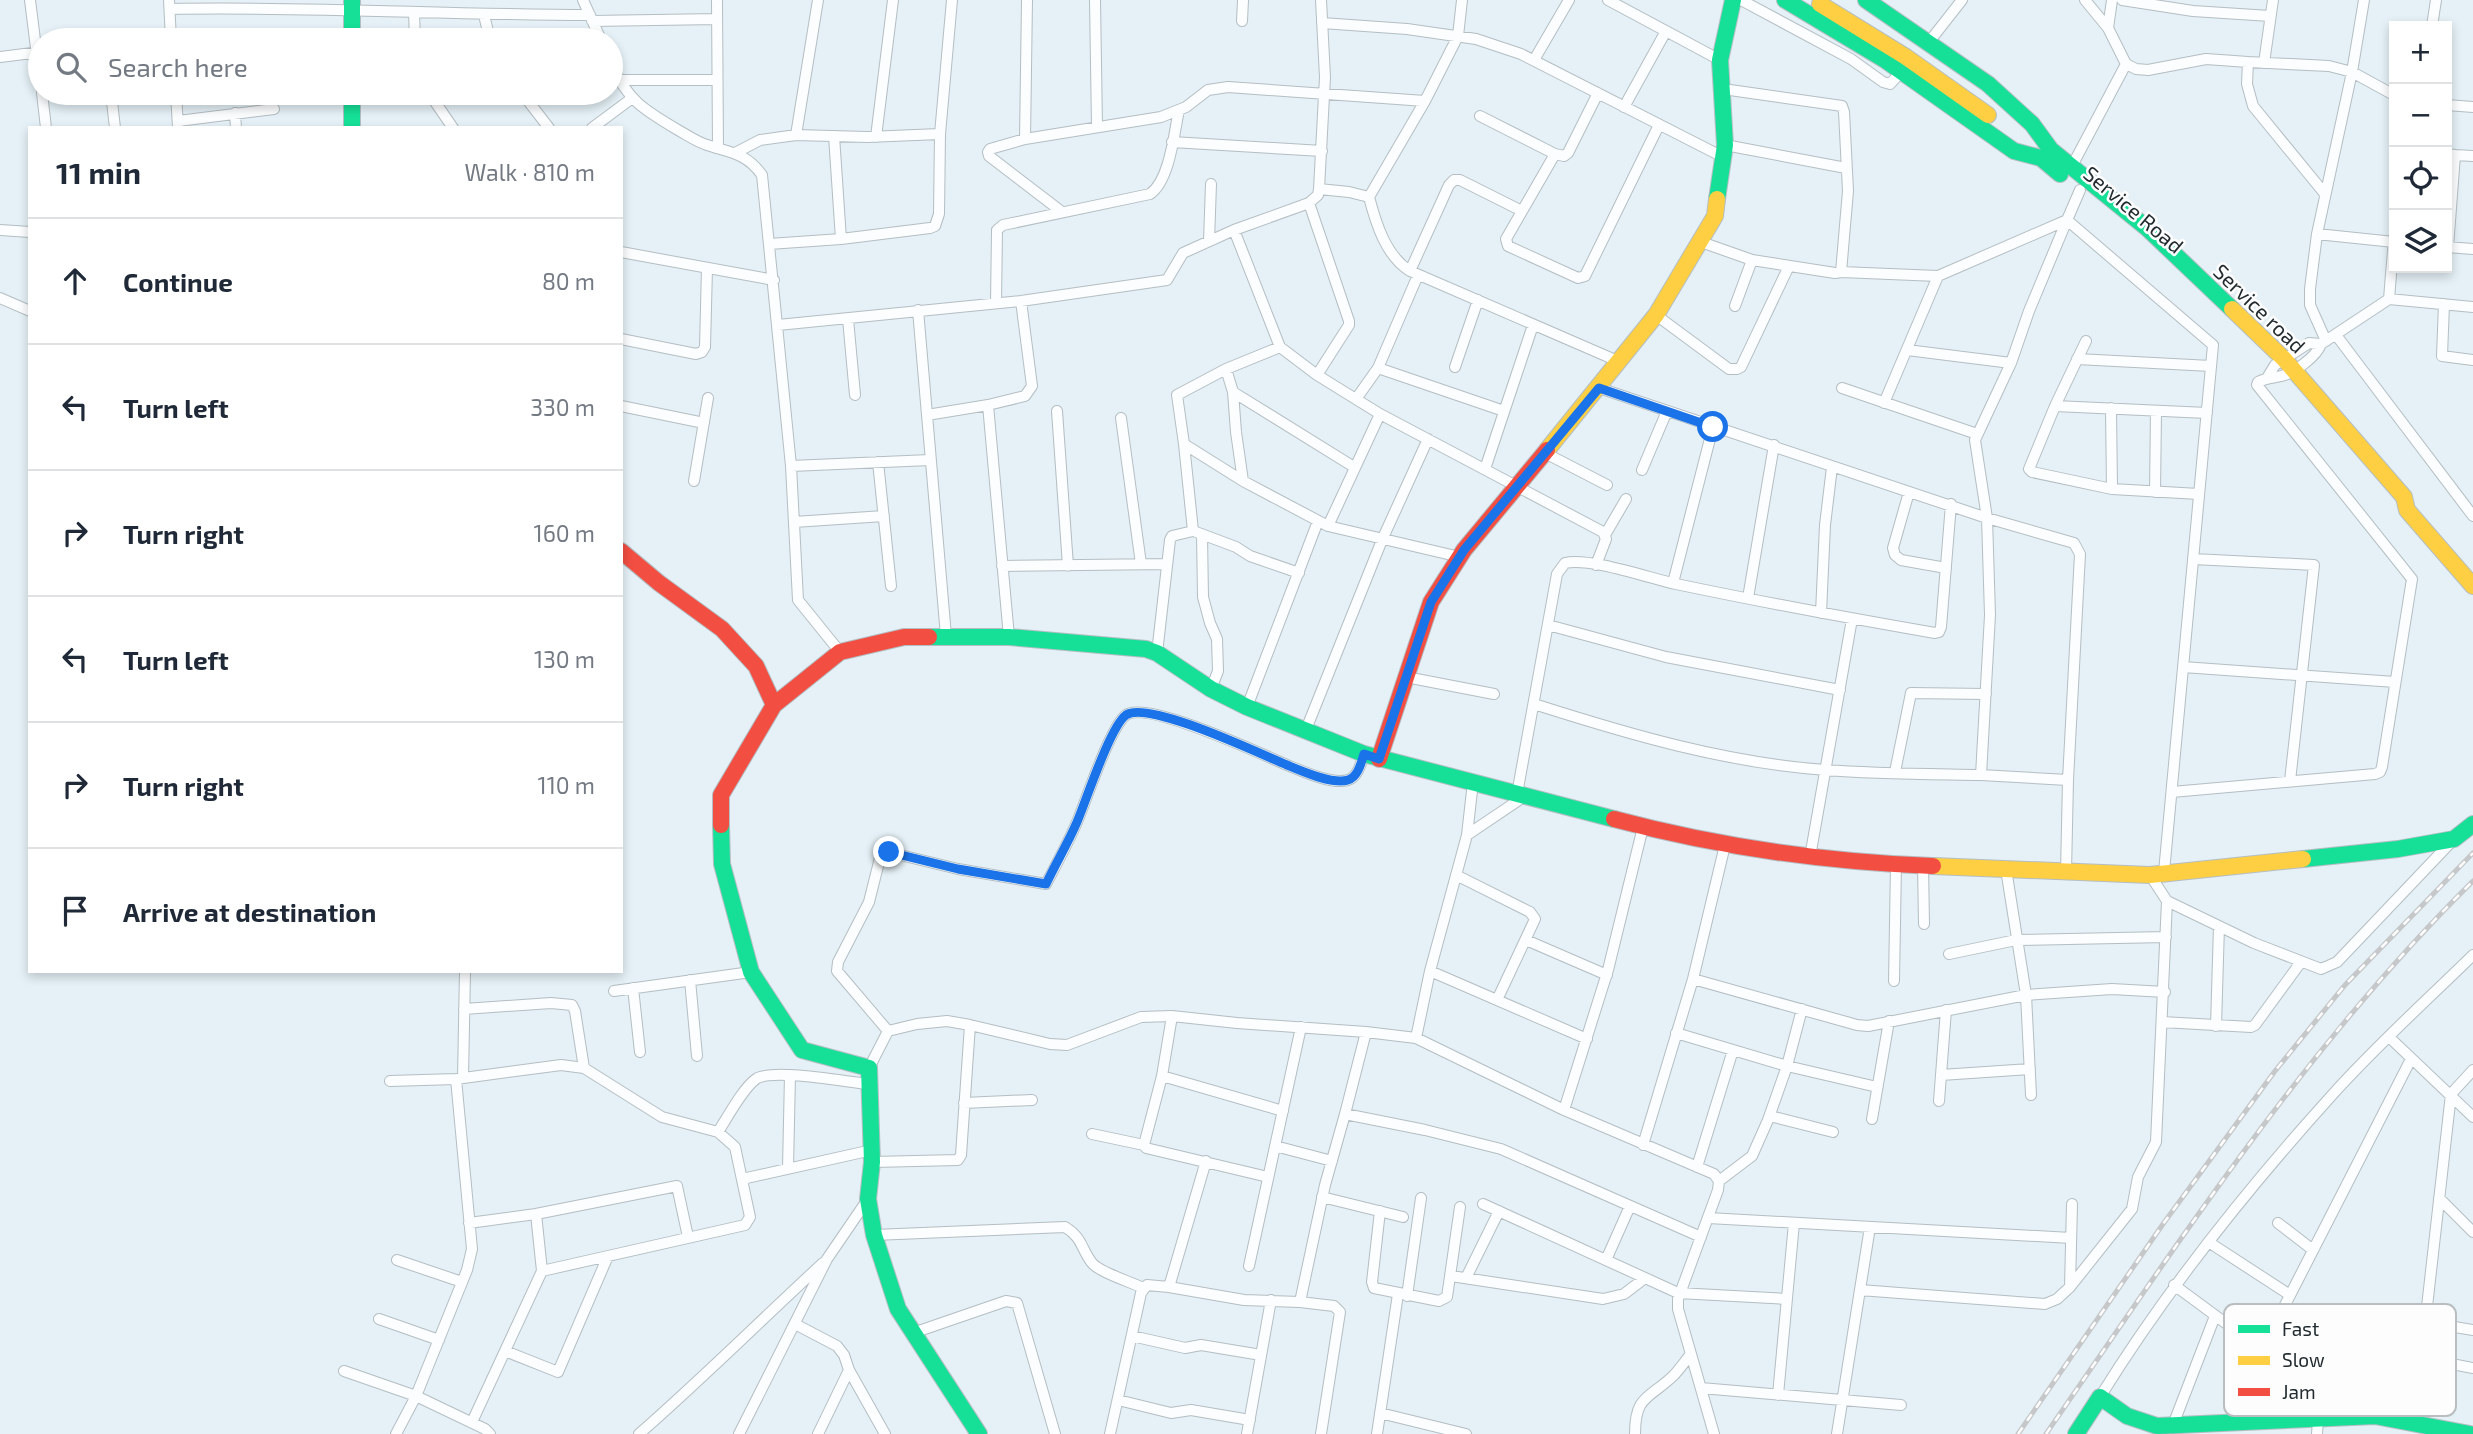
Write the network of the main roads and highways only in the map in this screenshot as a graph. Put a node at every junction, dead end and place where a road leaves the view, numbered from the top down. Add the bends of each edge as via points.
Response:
1 (1733, 0) edge
2 (1785, 0) edge
3 (1813, 0) edge
4 (1839, 0) edge
5 (1866, 0) edge
6 (352, 6) edge
7 (352, 28) edge
8 (352, 105) edge
9 (352, 126) edge
10 (2046, 154) junction
11 (2281, 369) junction
12 (623, 553) edge
13 (2473, 586) edge
14 (774, 705) junction
15 (1372, 757) junction
16 (2473, 824) edge
17 (2318, 1427) edge
18 (979, 1434) edge
19 (2076, 1434) edge
20 (2470, 1434) edge

1 - 15 main road via 1720,60 1724,151 1715,216 1656,315 1460,557 1431,602
2 - 10 main road, Service Road via 2014,150
3 - 10 main road via 1935,75
4 - 10 main road via 1955,75
5 - 10 main road, Service road via 1892,13 1988,84 2032,124
6 - 7 main road
8 - 9 main road
10 - 11 main road, Service Road via 2080,190
10 - 11 main road, Service road via 2072,166 2147,228
11 - 13 main road, Service road via 2404,498 2407,510
12 - 14 main road via 722,629 756,666
14 - 15 main road via 840,652 904,637 1009,637 1146,649 1247,708
14 - 18 main road via 721,795 722,864 751,972 802,1050 869,1068 872,1156 868,1199 874,1235 898,1309
15 - 16 main road via 1725,845 1859,863 2157,874 2398,849 2454,839
17 - 19 main road via 2240,1423 2157,1426 2115,1411 2101,1397
17 - 20 main road via 2375,1416

